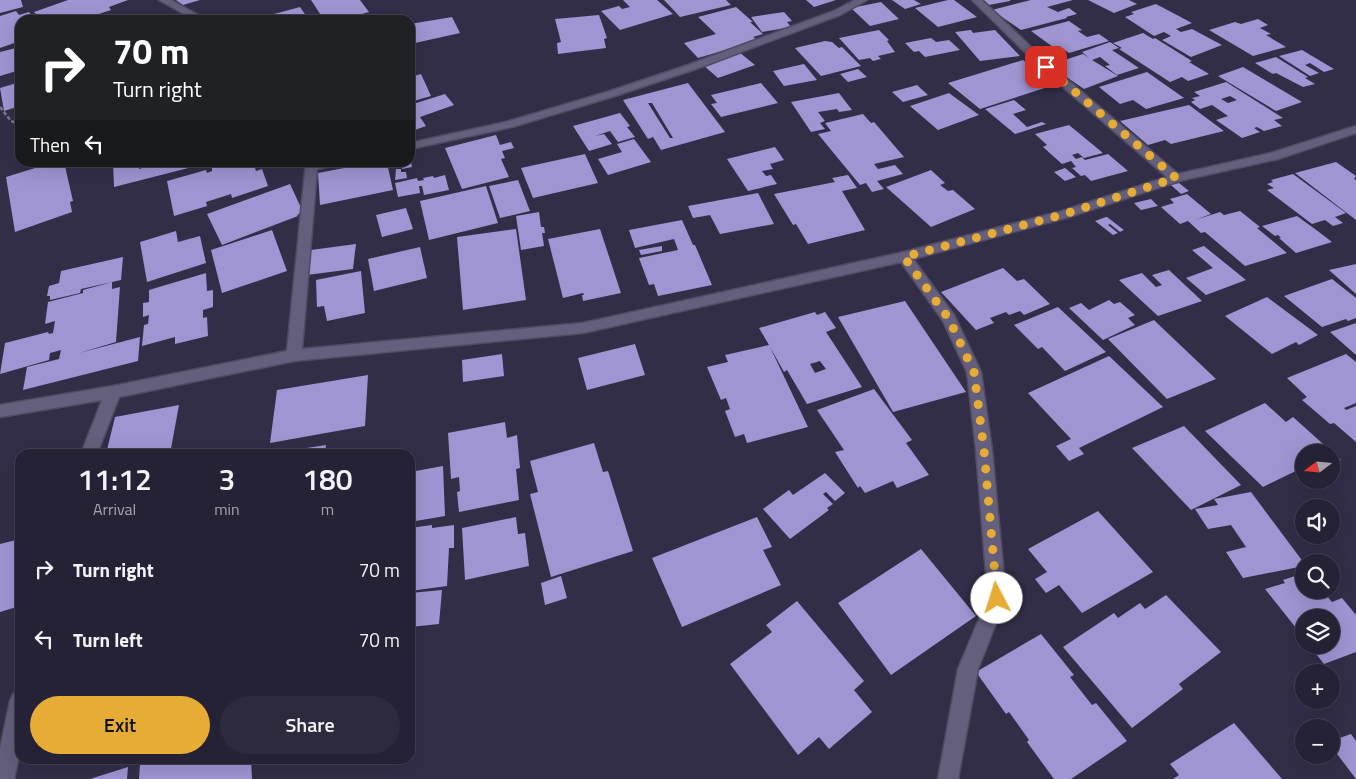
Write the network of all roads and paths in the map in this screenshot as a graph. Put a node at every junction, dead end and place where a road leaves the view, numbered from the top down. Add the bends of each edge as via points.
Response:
1 (164, 0) edge
2 (862, 0) edge
3 (977, 0) edge
4 (192, 15) edge
5 (0, 107) edge
6 (15, 122) edge
7 (1356, 129) edge
8 (415, 145) edge
9 (313, 167) edge
10 (1176, 178) junction
11 (904, 257) junction
12 (294, 355) junction
13 (113, 392) junction
14 (0, 411) edge
15 (91, 449) edge
16 (15, 725) edge
17 (4, 779) edge
18 (948, 779) edge

1 - 4 street
2 - 8 street via 692,67 611,94 508,125
3 - 10 street via 1046,67
5 - 6 path
7 - 10 street via 1274,156
9 - 12 street
10 - 11 street via 1065,214
11 - 12 street via 583,328
11 - 18 street via 949,319 974,372 997,598 968,669
12 - 13 street
13 - 14 street
13 - 15 street
16 - 17 street

